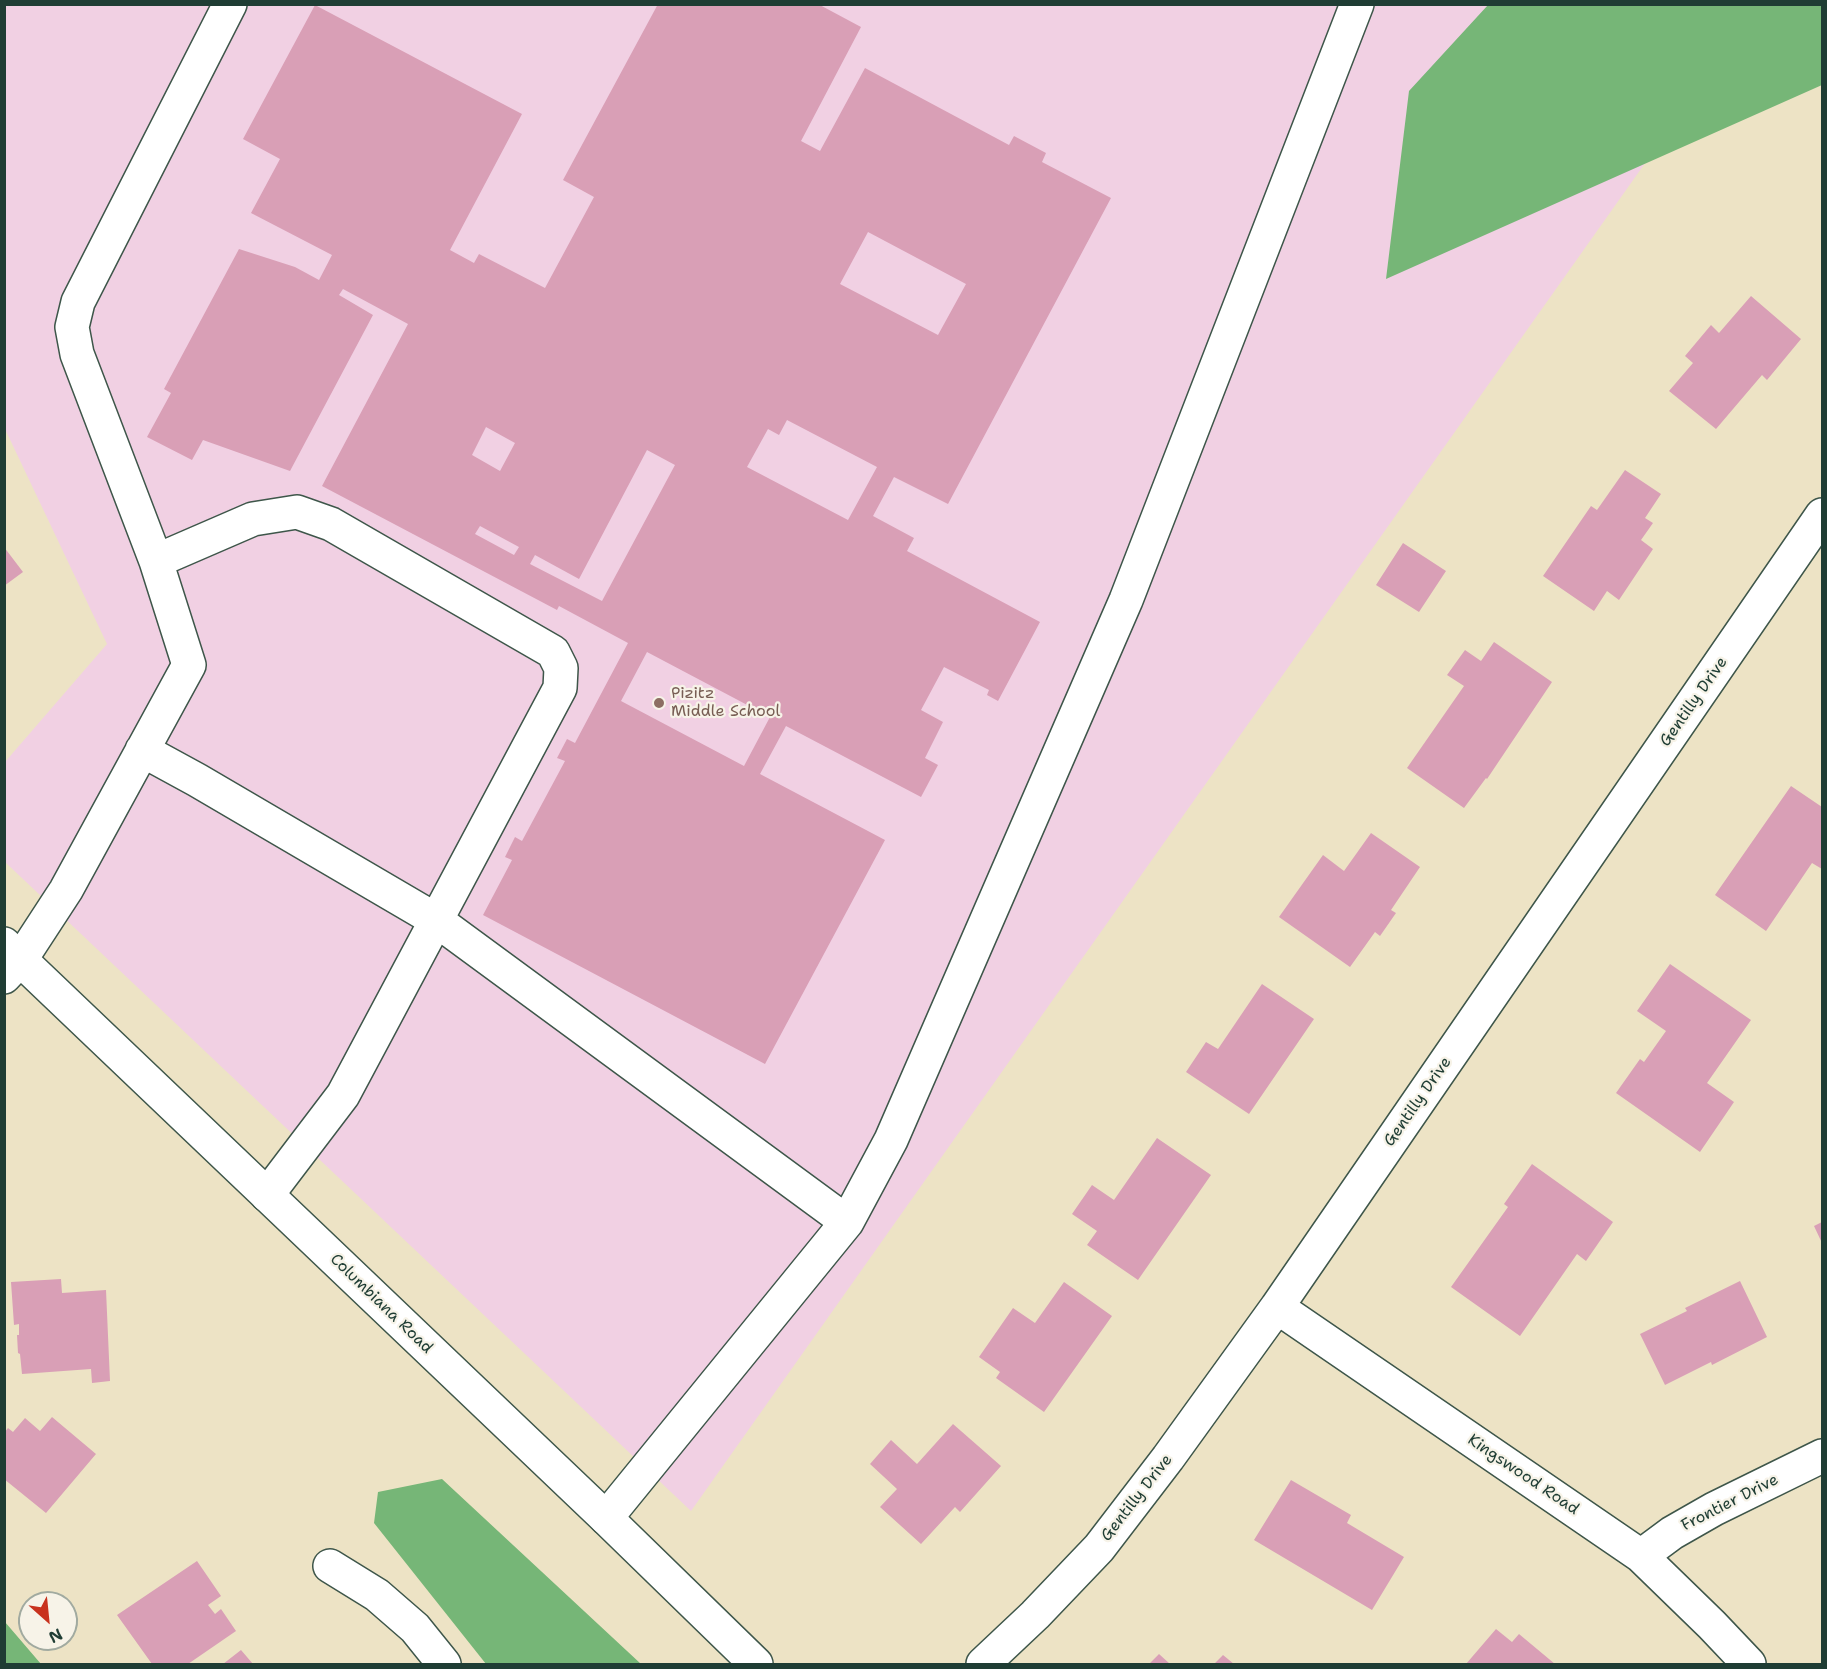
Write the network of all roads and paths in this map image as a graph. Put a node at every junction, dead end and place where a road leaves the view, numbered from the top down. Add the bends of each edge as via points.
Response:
1 (230, 4) edge
2 (1351, 7) edge
3 (1822, 515) edge
4 (156, 561) junction
5 (142, 750) junction
6 (436, 920) junction
7 (10, 960) edge
8 (267, 1195) junction
9 (847, 1222) junction
10 (1277, 1307) junction
11 (1822, 1456) edge
12 (606, 1518) junction
13 (1641, 1556) junction
14 (330, 1566) dead end
15 (444, 1665) edge
16 (756, 1665) edge
17 (984, 1665) edge
18 (1749, 1665) edge

1 - 4 street via 78,302 72,327 77,354
2 - 9 street via 1126,600 891,1140
3 - 10 street, Gentilly Drive
4 - 5 street via 189,665
4 - 6 street via 253,519 297,512 331,524 553,652 561,668 560,688
5 - 6 street
5 - 7 street via 66,890
6 - 8 street via 343,1095
6 - 9 street
7 - 8 street, Columbiana Road
8 - 12 street, Columbiana Road
9 - 12 street
10 - 13 street, Kingswood Road
10 - 17 street, Gentilly Drive via 1099,1548
11 - 13 street, Frontier Drive via 1713,1509
12 - 16 street, Columbiana Road
13 - 18 street, Kingswood Road
14 - 15 street via 376,1595 415,1629

